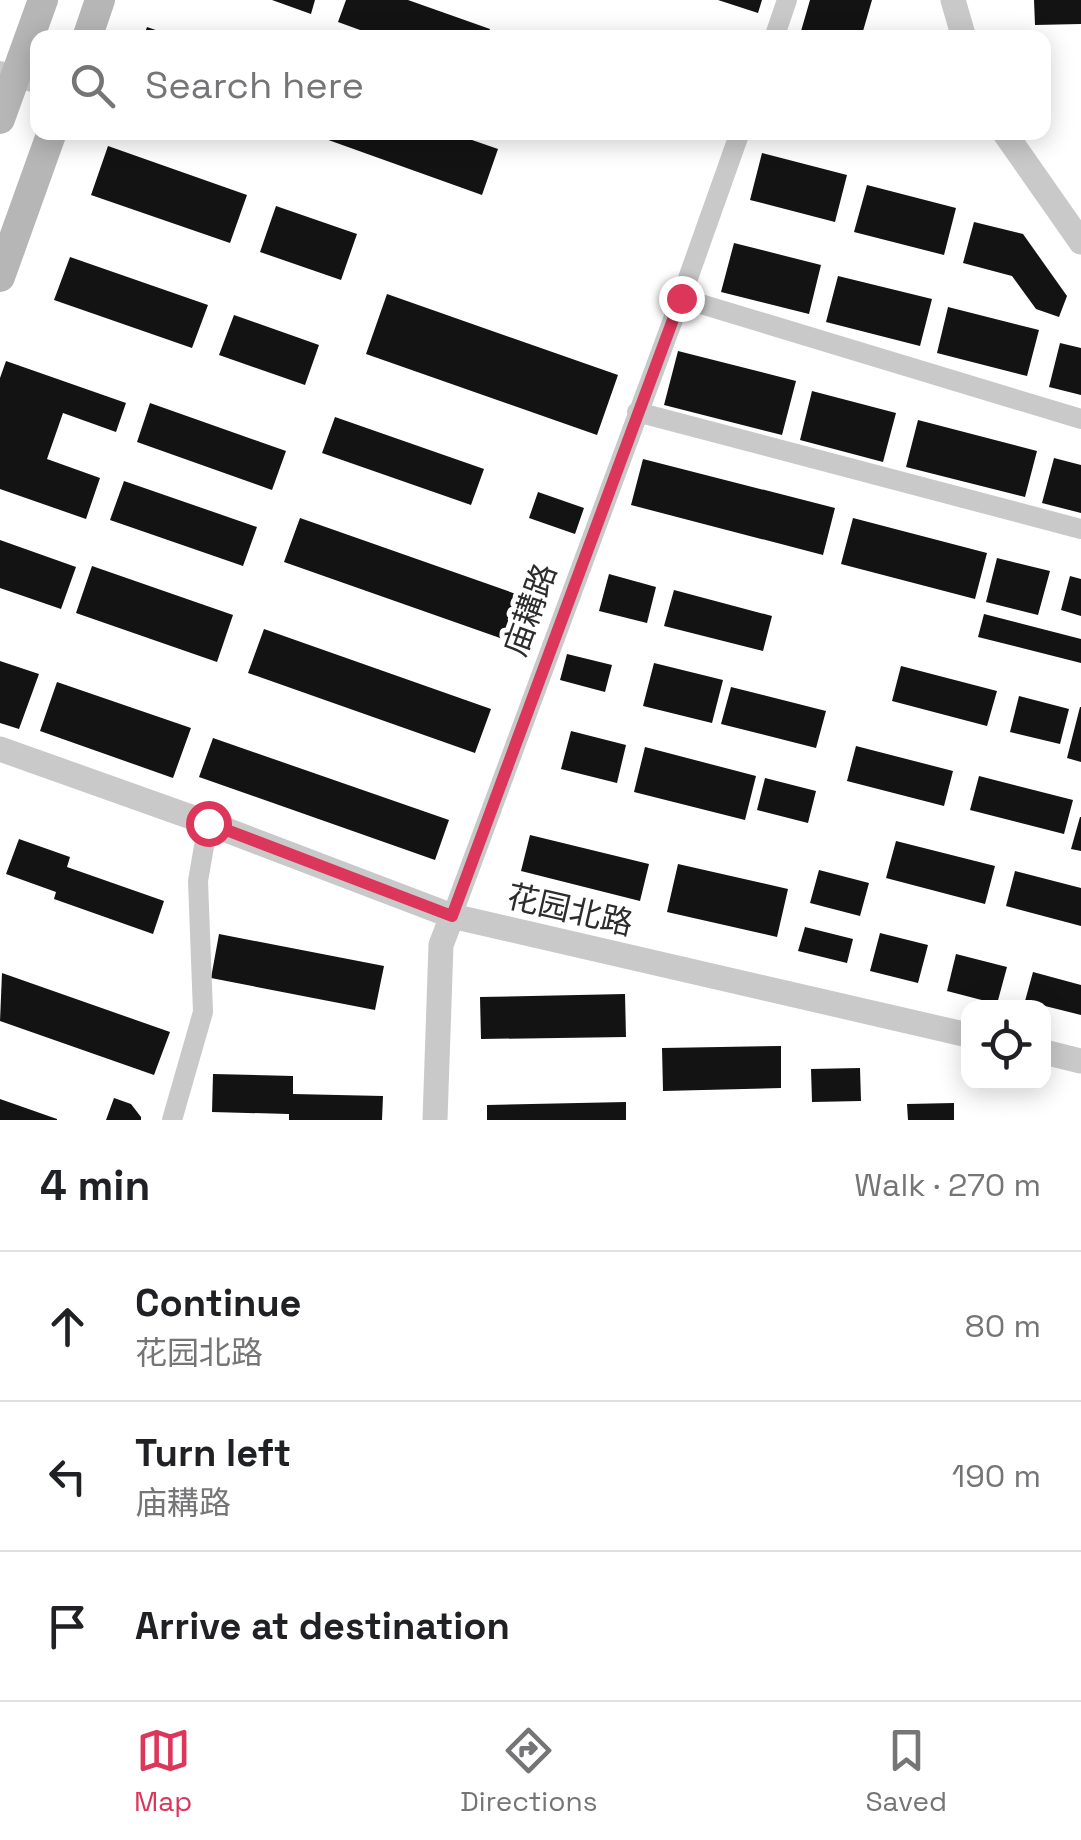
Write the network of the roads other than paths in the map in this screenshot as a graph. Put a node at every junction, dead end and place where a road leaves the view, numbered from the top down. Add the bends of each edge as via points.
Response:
1 (44, 0) edge
2 (100, 0) edge
3 (787, 0) edge
4 (953, 0) edge
5 (34, 30) edge
6 (90, 30) edge
7 (777, 30) edge
8 (962, 30) edge
9 (30, 41) edge
10 (18, 77) edge
11 (0, 120) edge
12 (49, 140) edge
13 (737, 140) edge
14 (1010, 140) edge
15 (1081, 242) edge
16 (0, 277) edge
17 (681, 298) junction
18 (638, 412) junction
19 (1081, 419) edge
20 (1081, 529) edge
21 (0, 749) edge
22 (208, 823) junction
23 (452, 916) junction
24 (961, 1033) edge
25 (1051, 1054) edge
26 (1081, 1061) edge
27 (172, 1120) edge
28 (435, 1120) edge

1 - 5 main road
2 - 6 main road
3 - 7 street
4 - 8 street
9 - 10 main road
10 - 11 main road
12 - 16 main road
13 - 17 street, 庙耩路
14 - 15 street
17 - 18 street, 庙耩路
17 - 19 street
18 - 20 street
18 - 23 street, 庙耩路
21 - 22 street, 花园北路
22 - 23 street, 花园北路
22 - 27 street via 198,882 202,1012
23 - 24 street, 花园北路
23 - 28 street, 庙耩路 via 441,944
25 - 26 street

